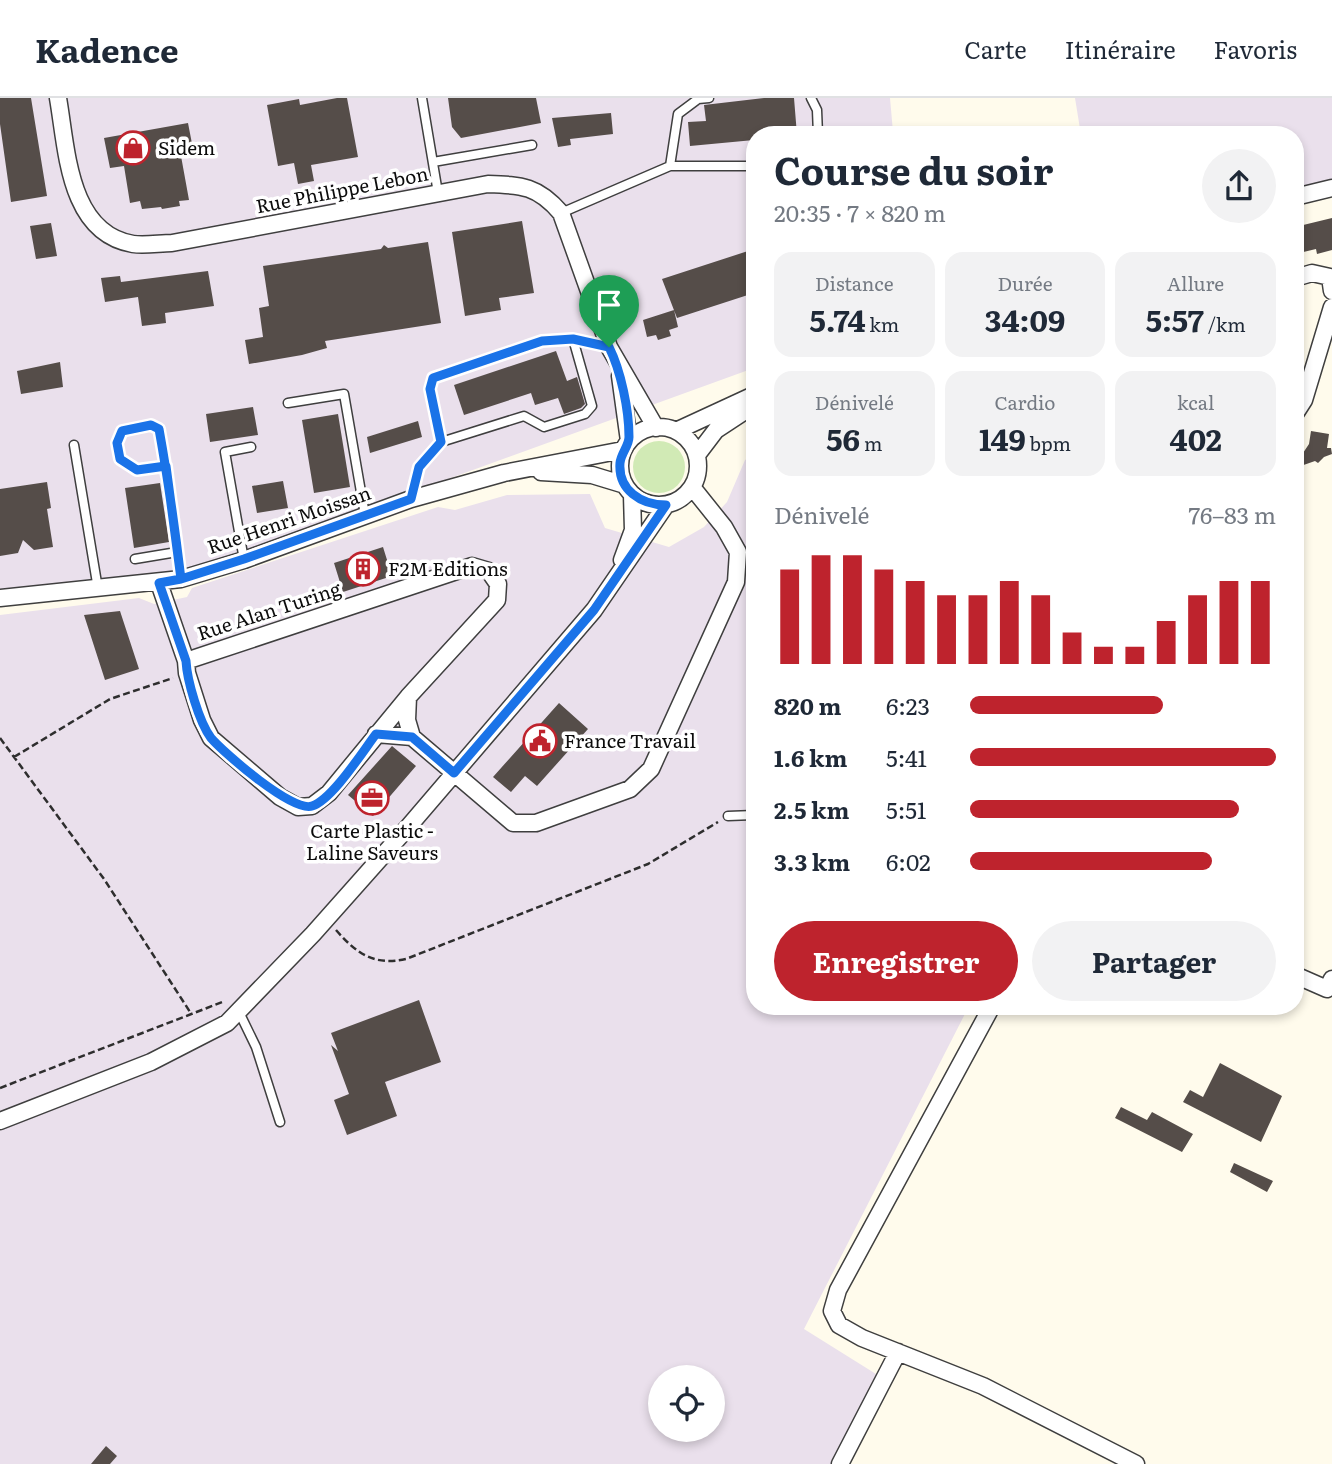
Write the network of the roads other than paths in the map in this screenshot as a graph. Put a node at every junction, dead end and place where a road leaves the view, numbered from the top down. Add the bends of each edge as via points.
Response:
1 (58, 98) edge
2 (422, 98) edge
3 (709, 98) edge
4 (811, 98) edge
5 (818, 126) edge
6 (532, 145) dead end
7 (433, 162) junction
8 (670, 166) junction
9 (746, 166) edge
10 (1332, 188) edge
11 (438, 193) junction
12 (1304, 196) edge
13 (561, 213) junction
14 (1304, 275) edge
15 (1332, 291) edge
16 (1332, 307) edge
17 (573, 339) junction
18 (609, 347) junction
19 (618, 366) junction
20 (746, 398) edge
21 (1304, 400) edge
22 (288, 403) dead end
23 (746, 410) edge
24 (656, 428) junction
25 (676, 431) junction
26 (441, 442) junction
27 (74, 444) dead end
28 (626, 445) junction
29 (251, 447) dead end
30 (696, 455) junction
31 (166, 466) junction
32 (504, 472) junction
33 (692, 487) junction
34 (629, 490) junction
35 (411, 499) junction
36 (666, 505) junction
37 (365, 515) junction
38 (177, 552) junction
39 (135, 559) dead end
40 (244, 559) junction
41 (181, 579) junction
42 (614, 582) junction
43 (159, 583) junction
44 (98, 589) junction
45 (0, 598) edge
46 (186, 667) junction
47 (408, 697) junction
48 (376, 734) junction
49 (412, 737) junction
50 (454, 773) junction
51 (746, 815) edge
52 (728, 816) road end
53 (1304, 979) edge
54 (1332, 979) edge
55 (239, 1012) junction
56 (987, 1015) edge
57 (0, 1121) edge
58 (280, 1122) dead end
59 (898, 1352) junction
60 (840, 1464) edge
61 (1136, 1464) edge

1 - 11 street, Rue Philippe Lebon via 75,188 87,215 104,232 132,244 172,243
2 - 7 lane
3 - 8 lane via 698,99 678,114
4 - 5 lane
6 - 7 lane
7 - 11 lane
8 - 9 lane
8 - 13 lane
10 - 12 street
11 - 13 street, Rue Philippe Lebon via 488,184 521,185 546,195
13 - 18 street, Rue Philippe Lebon
14 - 15 street via 1330,277
16 - 21 street
17 - 18 lane
17 - 26 lane via 542,341 433,378 430,389
17 - 26 lane via 592,406 585,414 544,427 524,416
18 - 19 street, Rue Philippe Lebon
19 - 24 street, Rue Philippe Lebon
19 - 28 street, Rue Philippe Lebon
20 - 25 street
22 - 37 lane via 344,394
23 - 30 street via 716,430
24 - 25 street
24 - 28 street
25 - 30 street
26 - 35 lane via 419,467
27 - 44 lane
28 - 32 street, Rue Henri Moissan
28 - 34 street via 621,474
29 - 40 lane via 225,452
30 - 33 street via 697,477
31 - 31 lane via 159,429 151,425 122,431 117,443 120,459 137,470
31 - 38 lane
32 - 34 street, Rue Henri Moissan via 592,475
32 - 35 street, Rue Henri Moissan
33 - 36 street
33 - 50 street via 738,552 736,582 651,769 630,789 536,823 513,823
34 - 36 street via 642,502
34 - 42 street via 633,530
35 - 37 street, Rue Henri Moissan
36 - 42 street
37 - 40 street, Rue Henri Moissan
38 - 39 lane
38 - 41 lane
40 - 41 street, Rue Henri Moissan
41 - 43 street, Rue Henri Moissan
42 - 50 street
43 - 44 street, Rue Henri Moissan
43 - 46 street, Rue Alan Turing
44 - 45 street, Rue Henri Moissan
46 - 47 street, Rue Alan Turing via 472,566 489,571 498,584 496,600
46 - 48 street, Rue Alan Turing via 211,737 298,807 312,806 329,793
47 - 48 street, Rue Alan Turing
47 - 49 street
48 - 49 street
49 - 50 street
50 - 55 street
51 - 52 lane
53 - 54 street via 1327,989
55 - 57 street via 227,1023 150,1062
55 - 58 lane via 256,1047
56 - 59 street via 838,1290 832,1311 839,1325
59 - 60 street
59 - 61 street via 983,1386

